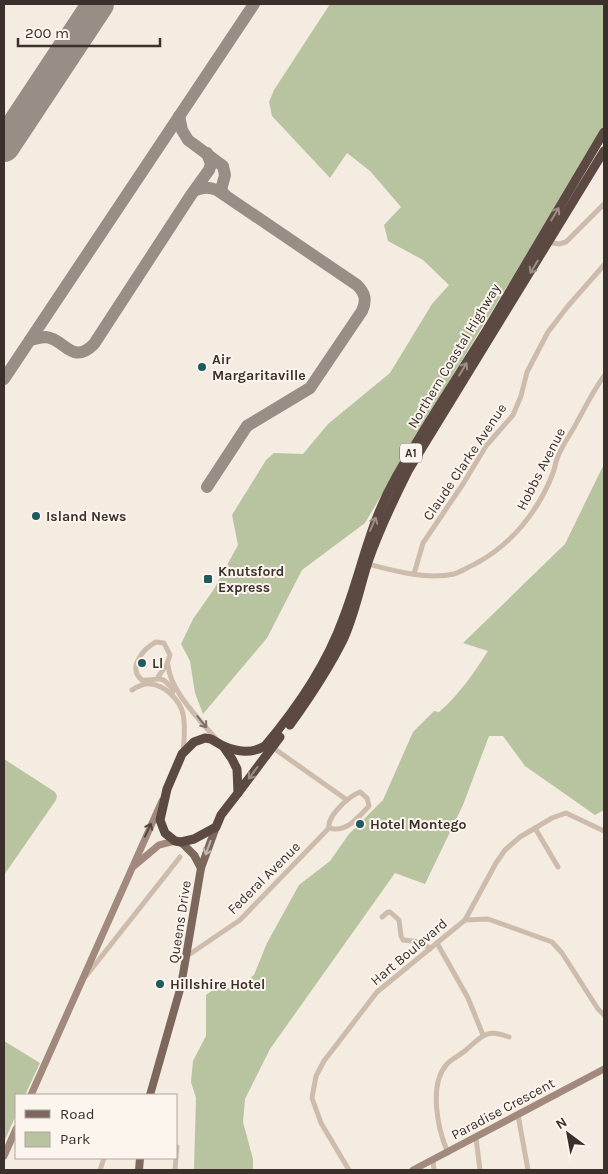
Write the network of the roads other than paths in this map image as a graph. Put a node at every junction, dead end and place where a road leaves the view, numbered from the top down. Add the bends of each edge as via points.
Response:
1 (604, 132) edge
2 (604, 150) edge
3 (604, 204) edge
4 (539, 239) junction
5 (549, 242) junction
6 (604, 265) edge
7 (604, 376) edge
8 (368, 564) junction
9 (414, 574) junction
10 (168, 664) junction
11 (158, 677) junction
12 (132, 690) dead end
13 (172, 696) junction
14 (222, 745) junction
15 (272, 747) junction
16 (182, 754) junction
17 (167, 789) junction
18 (238, 793) junction
19 (346, 800) junction
20 (216, 827) junction
21 (329, 828) junction
22 (535, 828) junction
23 (604, 831) edge
24 (178, 842) junction
25 (180, 857) dead end
26 (558, 867) dead end
27 (201, 868) junction
28 (130, 870) junction
29 (382, 917) dead end
30 (465, 920) junction
31 (437, 943) junction
32 (430, 949) junction
33 (187, 956) junction
34 (78, 987) junction
35 (604, 1015) edge
36 (483, 1035) junction
37 (509, 1037) dead end
38 (604, 1069) edge
39 (31, 1094) edge
40 (150, 1094) edge
41 (518, 1116) junction
42 (15, 1131) edge
43 (476, 1138) junction
44 (448, 1153) junction
45 (4, 1156) edge
46 (433, 1160) junction
47 (349, 1170) edge
48 (413, 1170) edge
49 (434, 1170) edge
50 (480, 1170) edge
51 (528, 1170) edge

4 -> 1 highway, Northern Coastal Highway / A1
2 - 5 highway, Northern Coastal Highway / A1
3 - 5 street via 566,242
4 - 5 street
14 -> 4 highway, Northern Coastal Highway / A1 via 247,752 265,746 316,676 343,619 371,530 396,477
5 -> 8 highway, Northern Coastal Highway / A1 via 408,471 389,508
6 - 9 street, Claude Clarke Avenue via 548,332 512,415 486,446 423,543
7 - 9 street, Hobbs Avenue via 565,441 540,498 525,523 505,545 455,574
8 - 9 street, Hobbs Avenue
8 - 15 highway, Northern Coastal Highway / A1 via 343,639 313,694
10 - 11 street
10 - 11 street via 170,654 164,643 156,642 143,653 135,668 138,676 145,680
10 -> 14 street via 168,674 184,700
11 - 13 street via 169,685
12 - 13 street via 148,684 162,688
13 - 16 street via 183,712
14 - 16 highway, A1 via 205,738 194,742
14 - 18 highway via 237,769
15 -> 18 highway, Northern Coastal Highway / A1
15 - 19 street
16 - 17 highway, A1
17 - 24 highway, A1 via 160,820 164,833
28 -> 17 main road
18 - 20 highway, A1
19 - 21 street, Federal Avenue via 332,816
19 - 21 street via 360,792 368,798 369,806 347,827
20 - 24 highway via 194,839
20 -> 27 main road, Queens Drive / A1
21 - 33 street, Federal Avenue via 240,920
22 - 23 street, Hart Boulevard via 566,813
22 - 26 street
22 - 30 street, Hart Boulevard via 512,843 500,856
24 - 27 main road, Queens Drive / A1 via 194,855
24 - 28 main road via 159,845
25 - 34 street
27 - 33 main road, Queens Drive / A1
28 - 34 main road
29 - 32 street via 390,912 399,920 403,940 422,942
30 - 31 street, Hart Boulevard
30 - 35 street via 488,919 552,942
31 - 32 street, Hart Boulevard
31 - 36 street via 468,998
32 - 47 street, Hart Boulevard via 377,992 316,1076 312,1098 314,1109
33 - 40 main road, Queens Drive / A1
34 - 39 main road
36 - 37 street via 499,1033
36 - 44 street via 447,1065 439,1077 436,1100 440,1131
38 - 41 main road, Paradise Crescent
41 - 43 main road, Paradise Crescent
41 - 51 street
42 - 45 main road
43 - 44 main road, Paradise Crescent
43 - 50 street
44 - 46 main road, Paradise Crescent
46 - 48 main road, Paradise Crescent
46 - 49 street

